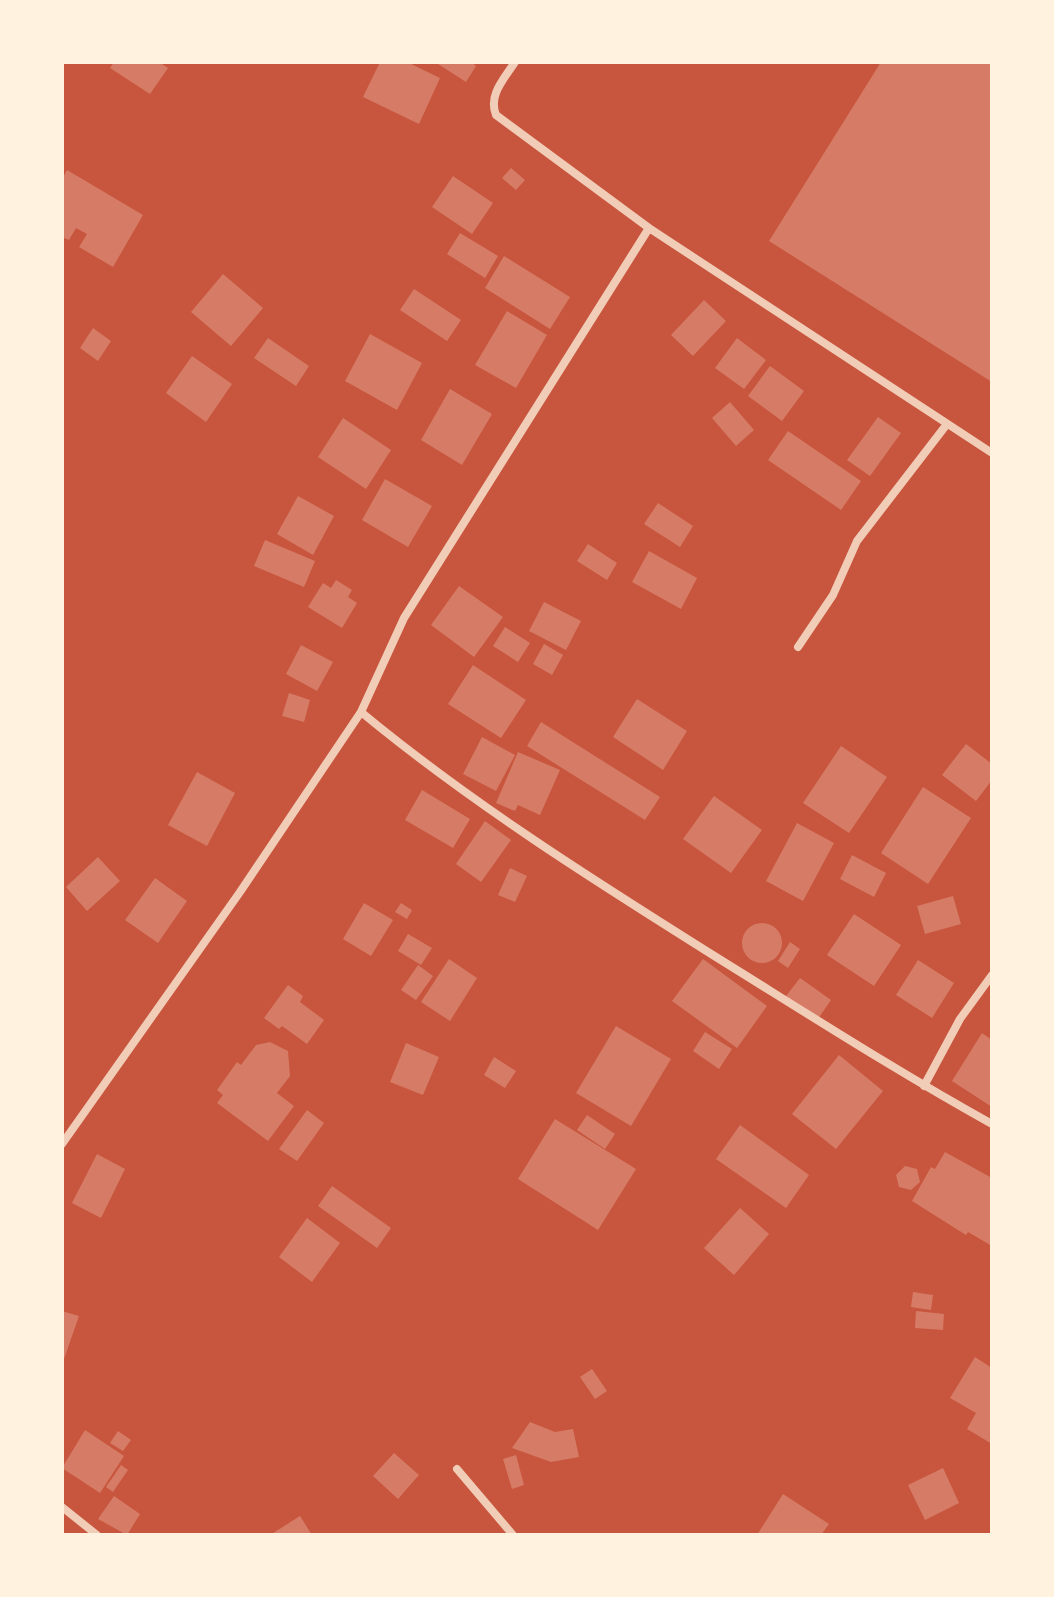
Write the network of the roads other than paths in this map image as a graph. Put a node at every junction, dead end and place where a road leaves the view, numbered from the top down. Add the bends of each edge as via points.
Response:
1 (515, 62) edge
2 (649, 228) junction
3 (947, 424) junction
4 (992, 453) edge
5 (798, 647) dead end
6 (361, 712) junction
7 (992, 975) edge
8 (924, 1086) junction
9 (992, 1124) edge
10 (62, 1144) edge
11 (457, 1469) dead end
12 (62, 1507) edge
13 (97, 1535) edge
14 (513, 1535) edge

1 - 2 street via 492,104 496,115
2 - 3 street
2 - 6 street via 404,618
3 - 4 street
3 - 5 street via 857,541 833,595
6 - 8 street via 457,785 629,902
6 - 10 street
7 - 8 street via 960,1019
8 - 9 street
11 - 14 street
12 - 13 street

